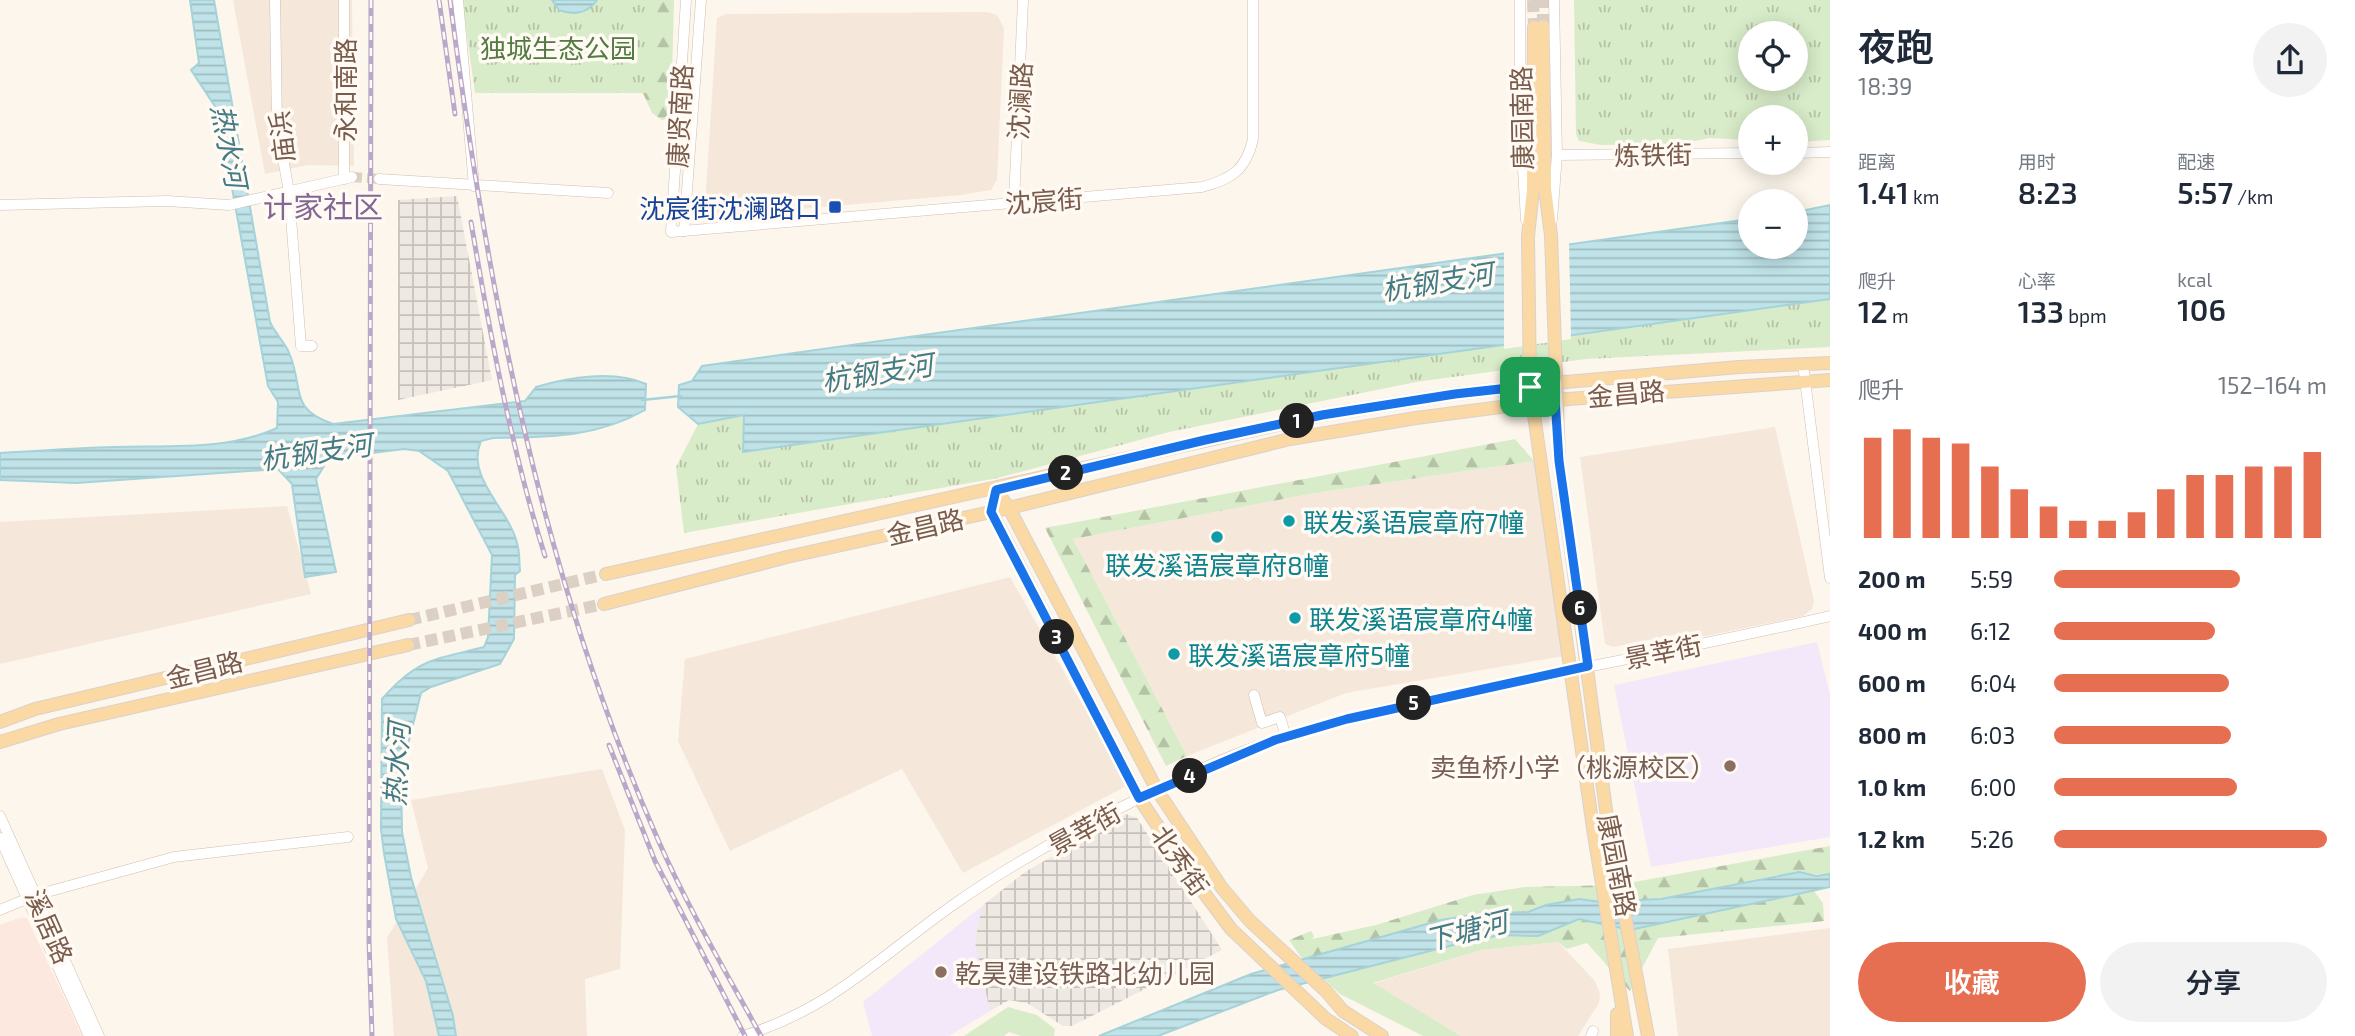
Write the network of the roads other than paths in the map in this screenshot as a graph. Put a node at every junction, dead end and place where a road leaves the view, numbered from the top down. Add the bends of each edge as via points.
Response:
1 (275, 0) edge
2 (344, 0) edge
3 (458, 0) edge
4 (686, 0) edge
5 (701, 0) edge
6 (1023, 0) edge
7 (1253, 0) edge
8 (1520, 0) edge
9 (1554, 0) edge
10 (1830, 152) edge
11 (1738, 153) edge
12 (1808, 153) edge
13 (1556, 155) junction
14 (379, 178) tunnel mouth
15 (474, 186) junction
16 (289, 192) junction
17 (608, 193) dead end
18 (1014, 202) junction
19 (0, 205) edge
20 (684, 231) junction
21 (671, 232) joint
22 (1551, 235) junction
23 (1528, 236) junction
24 (312, 345) dead end
25 (1830, 363) edge
26 (1803, 364) junction
27 (1830, 380) edge
28 (1805, 381) junction
29 (1554, 383) junction
30 (1530, 387) junction
31 (1555, 400) junction
32 (1532, 404) junction
33 (996, 490) junction
34 (1009, 508) junction
35 (991, 512) junction
36 (606, 574) tunnel mouth
37 (1830, 578) edge
38 (604, 604) tunnel mouth
39 (1830, 615) edge
40 (409, 620) tunnel mouth
41 (408, 645) tunnel mouth
42 (1588, 666) junction
43 (1572, 669) junction
44 (1254, 695) dead end
45 (0, 722) edge
46 (1286, 737) junction
47 (0, 742) edge
48 (1157, 790) junction
49 (1139, 798) junction
50 (0, 816) edge
51 (348, 837) dead end
52 (0, 838) edge
53 (32, 897) junction
54 (0, 910) edge
55 (1618, 993) junction
56 (89, 1036) edge
57 (99, 1036) edge
58 (743, 1036) edge
59 (1352, 1036) edge
60 (1382, 1036) edge
61 (1617, 1036) edge
62 (1627, 1036) edge
63 (1648, 1036) edge

1 - 16 street, 庙浜 via 277,125
2 - 16 street, 永和南路 via 348,178
3 - 15 street
4 - 21 street, 康贤南路
5 - 20 street, 康贤南路
6 - 18 street, 沈澜路
7 - 18 street, 沈宸街 via 1253,139 1240,172 1202,187
8 - 23 street, 康园南路 via 1522,188
9 - 13 street, 康园南路
10 - 12 street
11 - 13 street, 炼铁街
13 - 22 street, 康园南路
14 - 15 street
15 - 17 street
16 - 19 street via 229,205 166,201
16 - 24 street, 庙浜 via 301,345
18 - 20 street, 沈宸街
20 - 21 street, 沈宸街
22 - 23 main road, 康园南路 via 1538,27
22 - 29 main road, 康园南路
23 - 30 main road, 康园南路
25 - 26 main road, 金昌路
26 - 28 street
26 - 29 main road, 金昌路
27 - 28 main road, 金昌路
28 - 31 main road, 金昌路
28 - 37 street
29 - 30 main road, 金昌路
29 - 31 main road, 康园南路
30 - 32 main road, 康园南路
30 - 33 main road, 金昌路 via 1322,415
31 - 32 main road, 金昌路
31 - 42 main road, 康园南路 via 1559,461
32 - 34 main road, 金昌路 via 1290,439
32 - 43 main road, 康园南路
33 - 34 main road, 北秀街
33 - 35 main road
33 - 36 main road, 金昌路
34 - 35 main road, 金昌路
34 - 48 main road, 北秀街
35 - 38 main road, 金昌路
35 - 49 main road, 北秀街
39 - 42 street, 景莘街
40 - 45 main road, 金昌路 via 35,709
41 - 47 main road, 金昌路 via 59,724
42 - 43 street, 景莘街
42 - 63 main road, 康园南路 via 1616,871
43 - 46 street, 景莘街
43 - 55 main road, 康园南路
44 - 46 street via 1262,723 1280,717
46 - 48 street, 景莘街
48 - 49 street, 景莘街
48 - 60 main road, 北秀街 via 1222,888 1343,1011
49 - 58 street, 景莘街 via 978,888 830,998
49 - 59 main road, 北秀街 via 1231,929 1326,1019
50 - 53 street, 溪居路
51 - 53 street via 174,857
52 - 53 street, 溪居路
53 - 54 street
53 - 56 street, 溪居路
53 - 57 street, 溪居路
55 - 61 main road
55 - 62 main road, 康园南路

